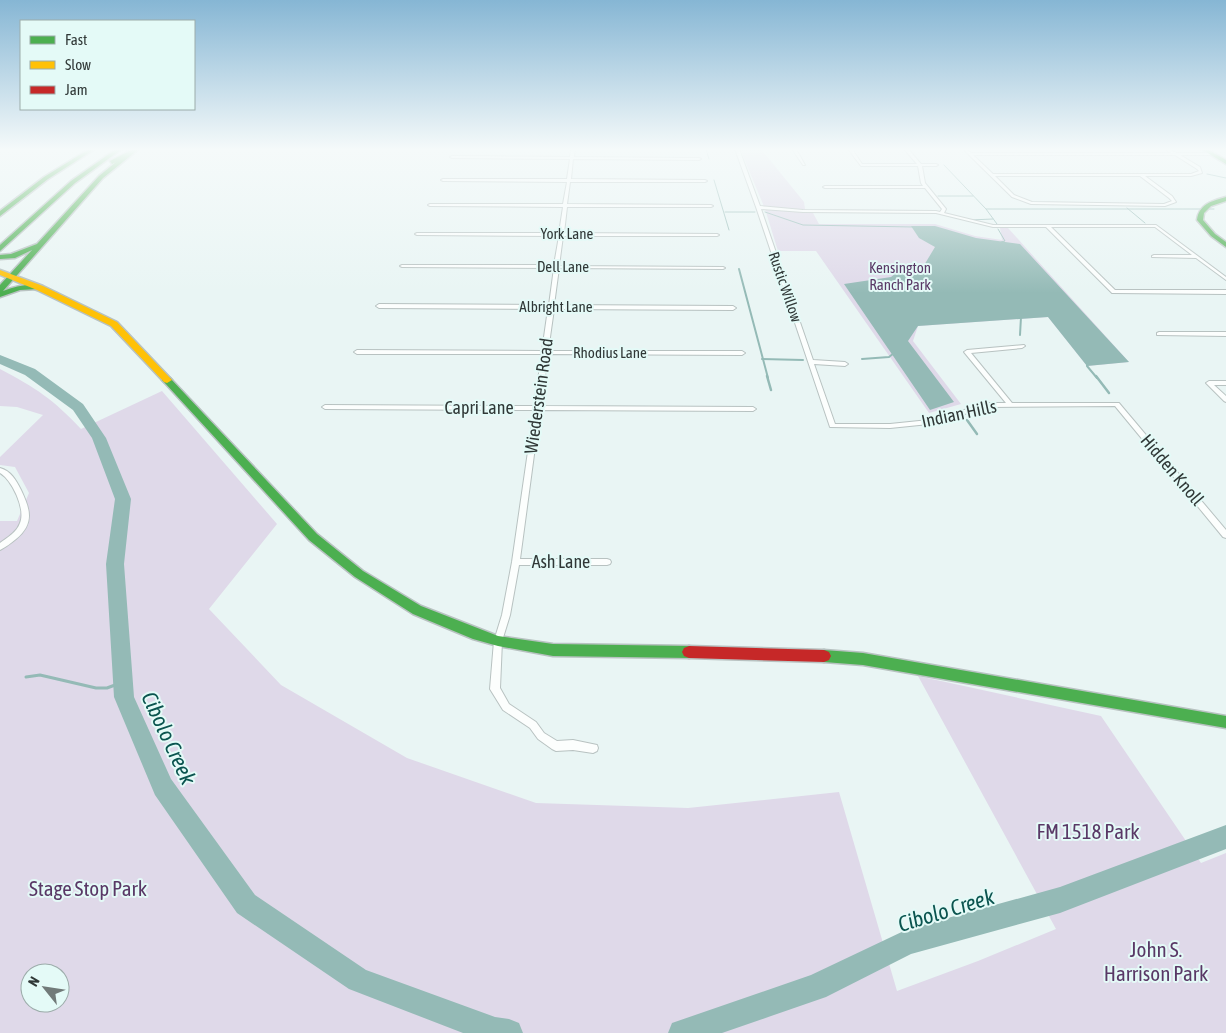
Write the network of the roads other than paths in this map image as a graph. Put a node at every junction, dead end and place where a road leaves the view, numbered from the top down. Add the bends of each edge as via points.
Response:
1 (21, 197) edge
2 (45, 197) edge
3 (57, 197) edge
4 (62, 197) edge
5 (84, 197) edge
6 (566, 197) edge
7 (754, 197) edge
8 (935, 197) edge
9 (1015, 197) edge
10 (1171, 197) edge
11 (1226, 199) edge
12 (430, 205) dead end
13 (565, 205) junction
14 (711, 206) dead end
15 (758, 207) junction
16 (40, 213) junction
17 (942, 213) junction
18 (0, 214) edge
19 (1047, 226) junction
20 (417, 234) dead end
21 (561, 234) junction
22 (717, 235) dead end
23 (0, 237) edge
24 (45, 241) junction
25 (1226, 245) edge
26 (0, 249) edge
27 (1154, 256) dead end
28 (1196, 256) junction
29 (0, 257) edge
30 (402, 266) dead end
31 (557, 267) junction
32 (723, 268) dead end
33 (0, 272) edge
34 (13, 276) junction
35 (1226, 280) edge
36 (40, 288) junction
37 (0, 290) edge
38 (1226, 292) edge
39 (0, 295) edge
40 (380, 306) dead end
41 (551, 307) junction
42 (733, 308) dead end
43 (1159, 334) dead end
44 (1226, 334) edge
45 (1022, 346) dead end
46 (358, 352) dead end
47 (545, 352) junction
48 (742, 353) dead end
49 (811, 362) junction
50 (845, 364) dead end
51 (1226, 383) edge
52 (1226, 400) edge
53 (1010, 404) junction
54 (1117, 404) joint
55 (325, 407) dead end
56 (537, 408) junction
57 (753, 409) dead end
58 (832, 426) joint
59 (0, 470) edge
60 (1226, 535) edge
61 (0, 547) edge
62 (516, 562) junction
63 (607, 562) dead end
64 (498, 641) junction
65 (1226, 722) edge
66 (593, 748) dead end

1 - 18 main road
2 - 23 main road
3 - 16 main road
4 - 16 main road
5 - 24 main road
6 - 13 street, Wiederstein Road
7 - 15 street, Rustic Willow
8 - 17 street via 944,209
9 - 10 street via 1039,204 1168,205 1174,202
11 - 25 main road via 1205,208 1200,220
12 - 13 street
13 - 14 street
13 - 21 street, Wiederstein Road
15 - 17 street via 803,211
15 - 49 street, Rustic Willow
16 - 26 main road
17 - 19 street via 993,226
19 - 28 street via 1156,226
19 - 38 street via 1114,292
20 - 21 street, York Lane
21 - 22 street, York Lane
21 - 31 street, Wiederstein Road
24 - 29 main road via 22,253
24 - 34 main road
27 - 28 street
28 - 35 street
30 - 31 street, Dell Lane
31 - 32 street, Dell Lane
31 - 41 street, Wiederstein Road
33 - 34 main road
34 - 36 main road
34 - 37 main road
36 - 39 main road via 18,288
36 - 64 main road via 114,324 313,537 346,564 417,610
40 - 41 street, Albright Lane
41 - 42 street, Albright Lane
41 - 47 street, Wiederstein Road
43 - 44 street
45 - 53 street via 967,352
46 - 47 street, Rhodius Lane
47 - 48 street, Rhodius Lane
47 - 56 street, Wiederstein Road
49 - 50 street
49 - 58 street, Rustic Willow
51 - 52 street via 1209,383
53 - 54 street, Indian Hills
53 - 58 street, Indian Hills via 976,408 913,424
54 - 60 street, Hidden Knoll
55 - 56 street, Capri Lane
56 - 57 street, Capri Lane
56 - 62 street, Wiederstein Road
59 - 61 street via 12,479 27,512 26,520 14,538
62 - 63 street, Ash Lane
62 - 64 street, Wiederstein Road
64 - 65 main road via 563,650 787,654 862,659
64 - 66 street, Wiederstein Road via 495,689 506,708 533,725 541,736 556,746

